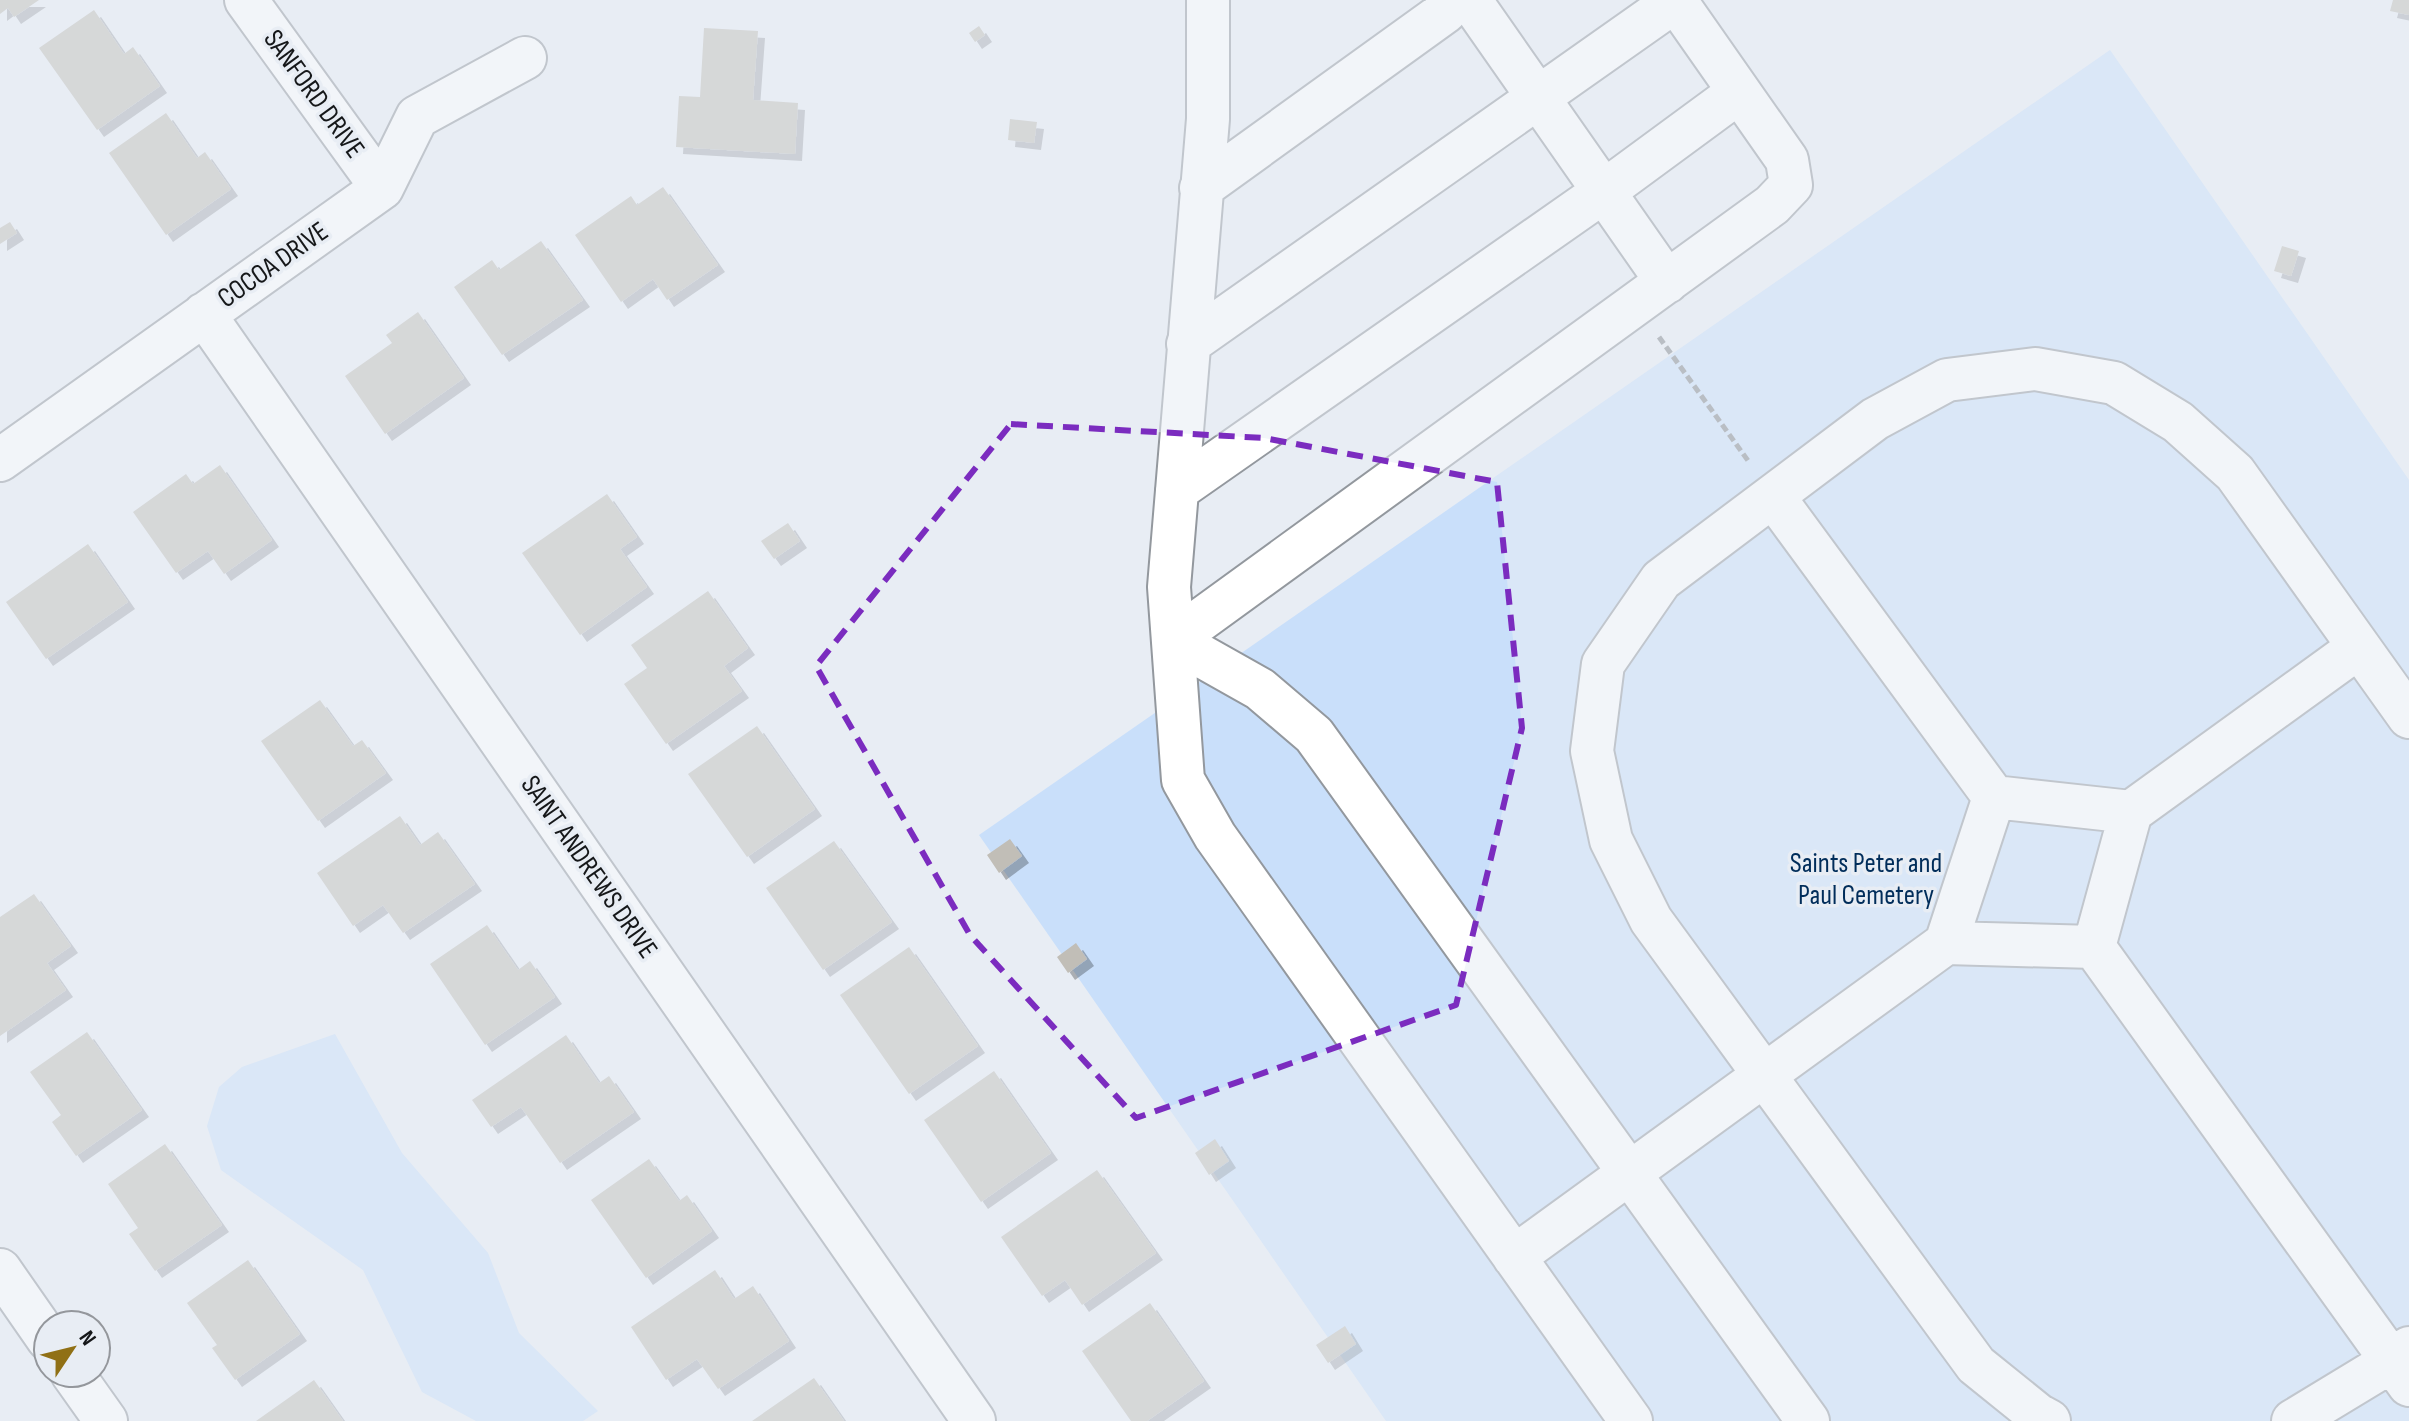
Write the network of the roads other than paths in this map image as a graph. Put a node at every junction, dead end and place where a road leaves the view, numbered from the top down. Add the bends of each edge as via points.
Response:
1 (246, 0) edge
2 (1208, 0) edge
3 (1675, 0) edge
4 (1456, 3) edge
5 (525, 58) dead end
6 (1739, 92) junction
7 (1539, 99) junction
8 (382, 188) junction
9 (1201, 188) junction
10 (1603, 192) junction
11 (1651, 293) junction
12 (204, 314) junction
13 (1188, 344) junction
14 (0, 460) edge
15 (1177, 490) junction
16 (1773, 496) junction
17 (1173, 640) junction
18 (2359, 647) junction
19 (2409, 717) edge
20 (1994, 797) junction
21 (2131, 812) junction
22 (1946, 943) junction
23 (2094, 947) junction
24 (1765, 1075) junction
25 (1630, 1173) junction
26 (1514, 1257) junction
27 (0, 1270) edge
28 (32, 1316) edge
29 (2403, 1365) edge
30 (83, 1389) edge
31 (106, 1421) edge
32 (974, 1421) edge
33 (1631, 1421) edge
34 (1808, 1421) edge
35 (2049, 1421) edge
36 (2293, 1421) edge

1 - 8 street, SANFORD DRIVE
2 - 9 street via 1208,119
3 - 6 street
3 - 7 street
4 - 7 street
4 - 9 street
5 - 8 street, COCOA DRIVE via 417,117
6 - 10 street
6 - 11 street via 1787,160 1791,185 1772,205
7 - 10 street
7 - 13 street
8 - 12 street, COCOA DRIVE
9 - 13 street
10 - 11 street
10 - 15 street
11 - 17 street
12 - 14 street, COCOA DRIVE
12 - 32 street, SAINT ANDREWS DRIVE
13 - 15 street
15 - 17 street via 1169,587
16 - 18 street via 1875,419 1947,380 2035,369 2114,383 2178,422 2235,473
16 - 20 street
16 - 24 street via 1661,580 1603,664 1592,751 1611,840 1651,920
17 - 25 street via 1260,689 1314,735
17 - 26 street via 1183,780 1215,836
18 - 19 street
18 - 21 street
20 - 21 street
20 - 22 street
21 - 23 street
22 - 23 street
22 - 24 street
23 - 29 street
24 - 25 street
24 - 35 street via 1976,1365
25 - 26 street
25 - 34 street
26 - 33 street
27 - 28 street
29 - 36 street
30 - 31 street

